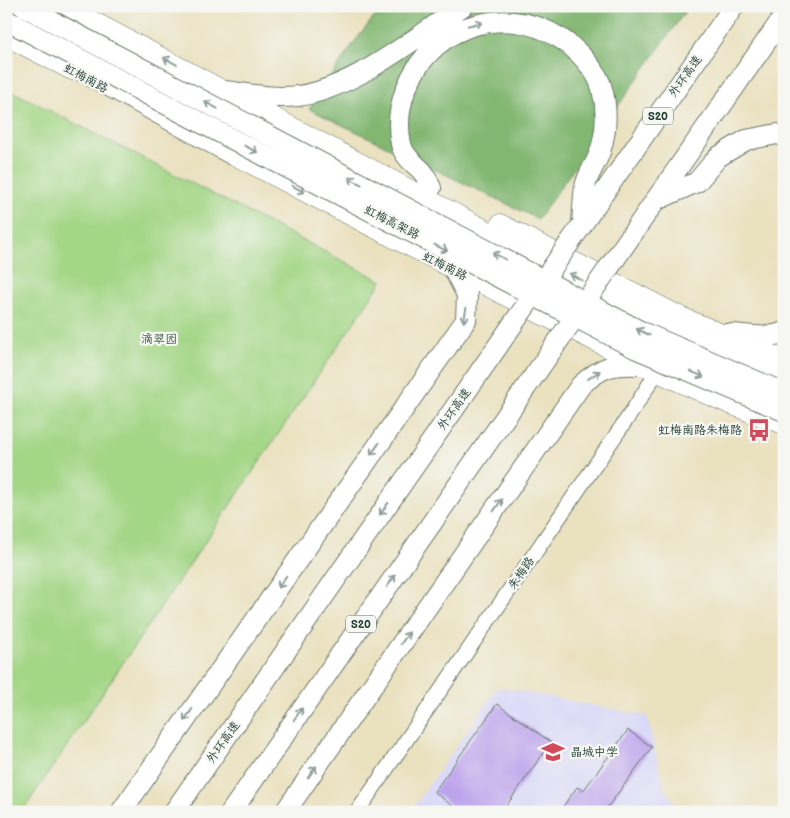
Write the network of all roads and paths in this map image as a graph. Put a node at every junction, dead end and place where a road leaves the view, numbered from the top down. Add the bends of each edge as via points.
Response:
1 (23, 6) edge
2 (66, 6) edge
3 (462, 6) edge
4 (734, 6) edge
5 (784, 16) edge
6 (7, 29) edge
7 (225, 90) junction
8 (266, 112) junction
9 (784, 136) edge
10 (233, 155) joint
11 (431, 188) junction
12 (655, 201) junction
13 (582, 225) junction
14 (454, 270) junction
15 (784, 332) edge
16 (681, 333) junction
17 (725, 334) junction
18 (784, 359) edge
19 (648, 369) junction
20 (784, 376) edge
21 (784, 393) edge
22 (784, 411) edge
23 (784, 425) edge
24 (121, 812) edge
25 (174, 812) edge
26 (231, 812) edge
27 (284, 812) edge
28 (357, 812) edge

21 -> 1 highway, 虹梅高架路, bridge via 642,332
7 -> 2 main road
3 - 7 highway via 364,72 329,88 298,96 267,97
4 - 13 highway, 外环高速 / S20
5 - 12 highway, S20
6 - 10 highway
6 -> 22 highway, 虹梅高架路, bridge via 232,139 626,343
7 - 8 main road
8 - 11 main road via 305,123
16 -> 8 main road
9 - 12 highway via 777,134 746,140 718,156 697,182
10 -> 14 main road, 虹梅南路
11 -> 13 highway via 402,147 398,128 400,103 413,72 432,47 464,27 496,20 530,23 560,36 584,57 602,86 607,119 600,152 585,185
11 - 17 main road via 681,316
26 -> 12 highway, S20, bridge
13 -> 25 highway, 外环高速 / S20, bridge
14 - 19 main road, 虹梅南路
14 -> 24 highway via 467,294 466,320
15 - 17 highway via 776,336 754,337
16 - 19 street, 朱梅路
16 - 20 main road
17 - 18 main road
19 - 23 main road, 虹梅南路
27 -> 19 highway via 581,385 598,371 618,364
19 - 28 street, 朱梅路 via 631,413

